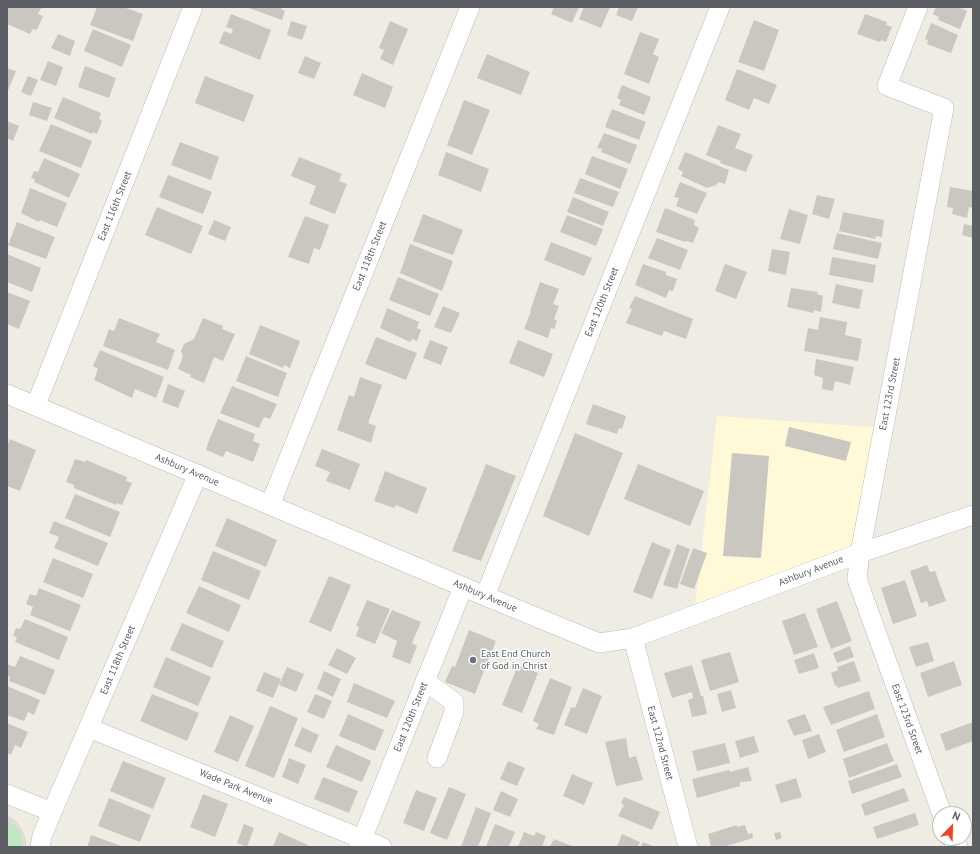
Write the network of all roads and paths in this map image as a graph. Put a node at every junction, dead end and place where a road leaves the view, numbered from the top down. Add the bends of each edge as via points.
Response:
1 (193, 7) edge
2 (470, 7) edge
3 (918, 7) edge
4 (714, 9) edge
5 (7, 394) edge
6 (36, 405) junction
7 (198, 474) junction
8 (270, 505) junction
9 (973, 515) edge
10 (860, 553) junction
11 (463, 587) junction
12 (485, 596) junction
13 (633, 638) junction
14 (426, 681) junction
15 (89, 728) junction
16 (437, 758) dead end
17 (7, 794) edge
18 (939, 806) edge
19 (52, 812) junction
20 (361, 843) edge
21 (40, 847) edge
22 (382, 847) edge
23 (688, 847) edge

1 - 6 street, East 116th Street
2 - 8 street, East 118th Street
3 - 10 street, East 123rd Street via 887,86 944,108
4 - 12 street, East 120th Street
5 - 6 street, Ashbury Avenue
6 - 7 street, Ashbury Avenue
7 - 8 street, Ashbury Avenue
7 - 15 street, East 118th Street
8 - 11 street, Ashbury Avenue
9 - 10 street, Ashbury Avenue
10 - 13 street, Ashbury Avenue
10 - 18 street, East 123rd Street via 857,578
11 - 12 street, Ashbury Avenue
11 - 14 street, East 120th Street
12 - 13 street, Ashbury Avenue via 599,643
13 - 23 street, East 122nd Street
14 - 16 street via 454,702 454,712
14 - 20 street, East 120th Street
15 - 19 street, East 118th Street
15 - 20 street, Wade Park Avenue
17 - 19 street
19 - 21 street, East 118th Street
20 - 22 street, Wade Park Avenue

